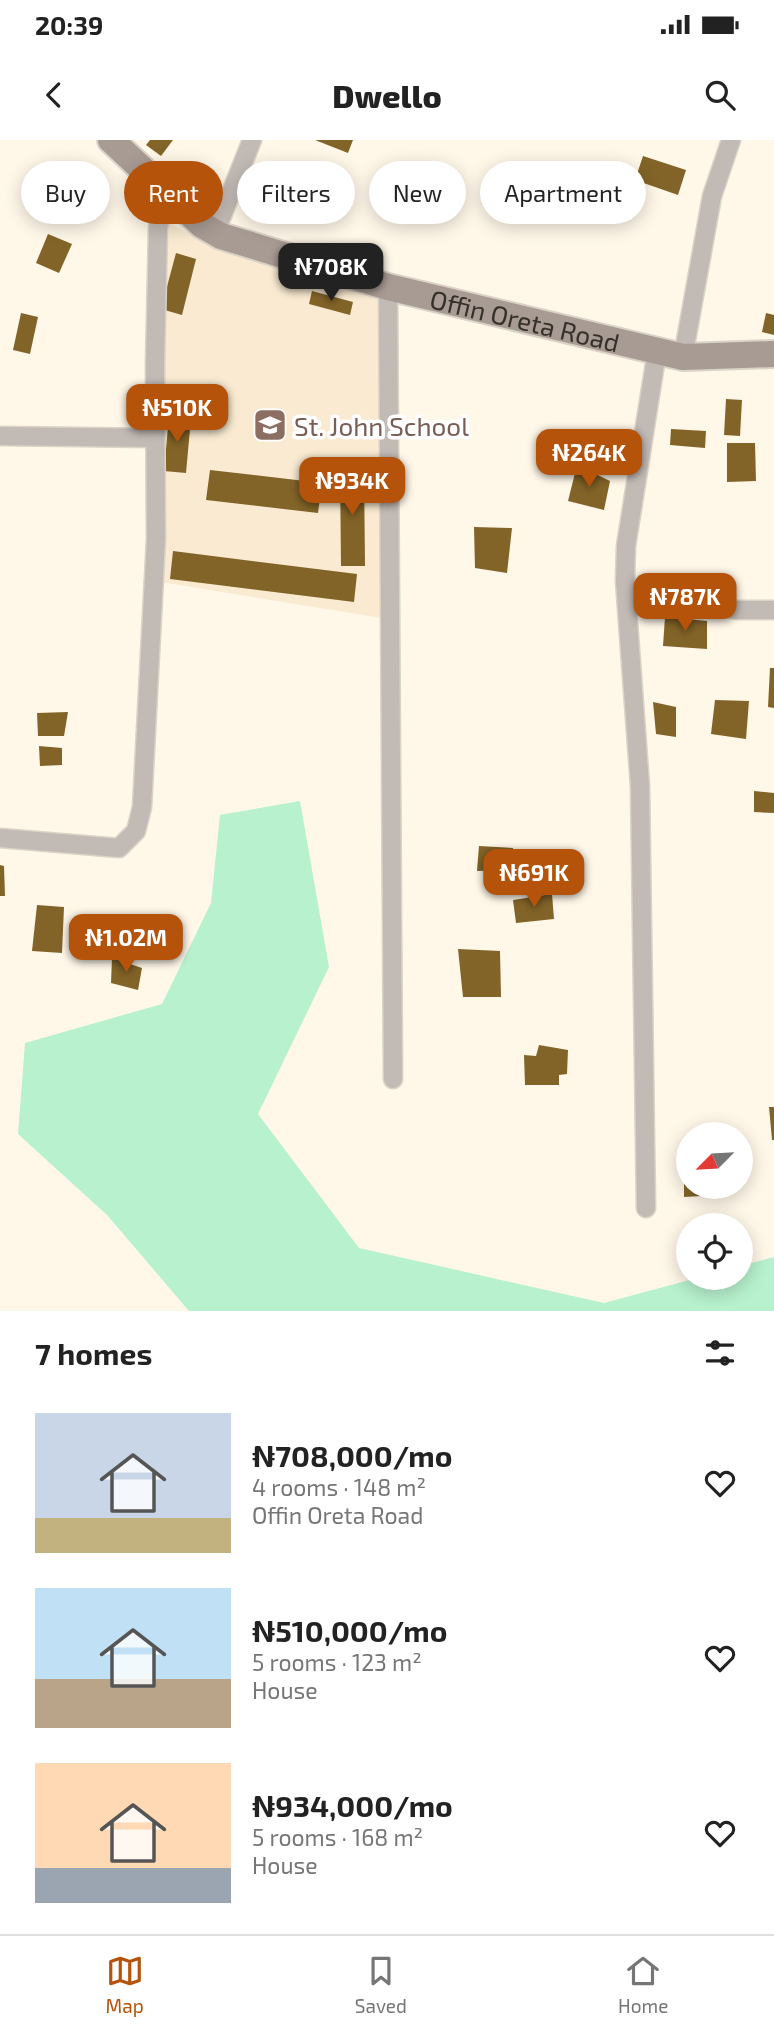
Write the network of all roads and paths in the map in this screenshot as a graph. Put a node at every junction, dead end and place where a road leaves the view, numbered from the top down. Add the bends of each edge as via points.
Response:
1 (111, 140) edge
2 (252, 140) edge
3 (731, 140) edge
4 (133, 161) edge
5 (159, 224) edge
6 (201, 224) edge
7 (215, 233) junction
8 (388, 287) junction
9 (657, 351) junction
10 (774, 354) edge
11 (683, 356) junction
12 (0, 436) edge
13 (155, 438) junction
14 (627, 601) junction
15 (774, 610) edge
16 (0, 838) edge
17 (393, 1079) dead end
18 (646, 1208) dead end

1 - 4 street, Offin Oreta Road
2 - 7 street
3 - 11 street via 712,196
5 - 13 street
6 - 7 street, Offin Oreta Road
7 - 8 street, Offin Oreta Road
8 - 9 street, Offin Oreta Road
8 - 17 street
9 - 11 street, Offin Oreta Road
9 - 14 street via 626,546
10 - 11 street, Offin Oreta Road
12 - 13 street
13 - 16 street via 156,539 142,807 136,831 119,848
14 - 15 street via 659,596 737,610
14 - 18 street via 640,786

